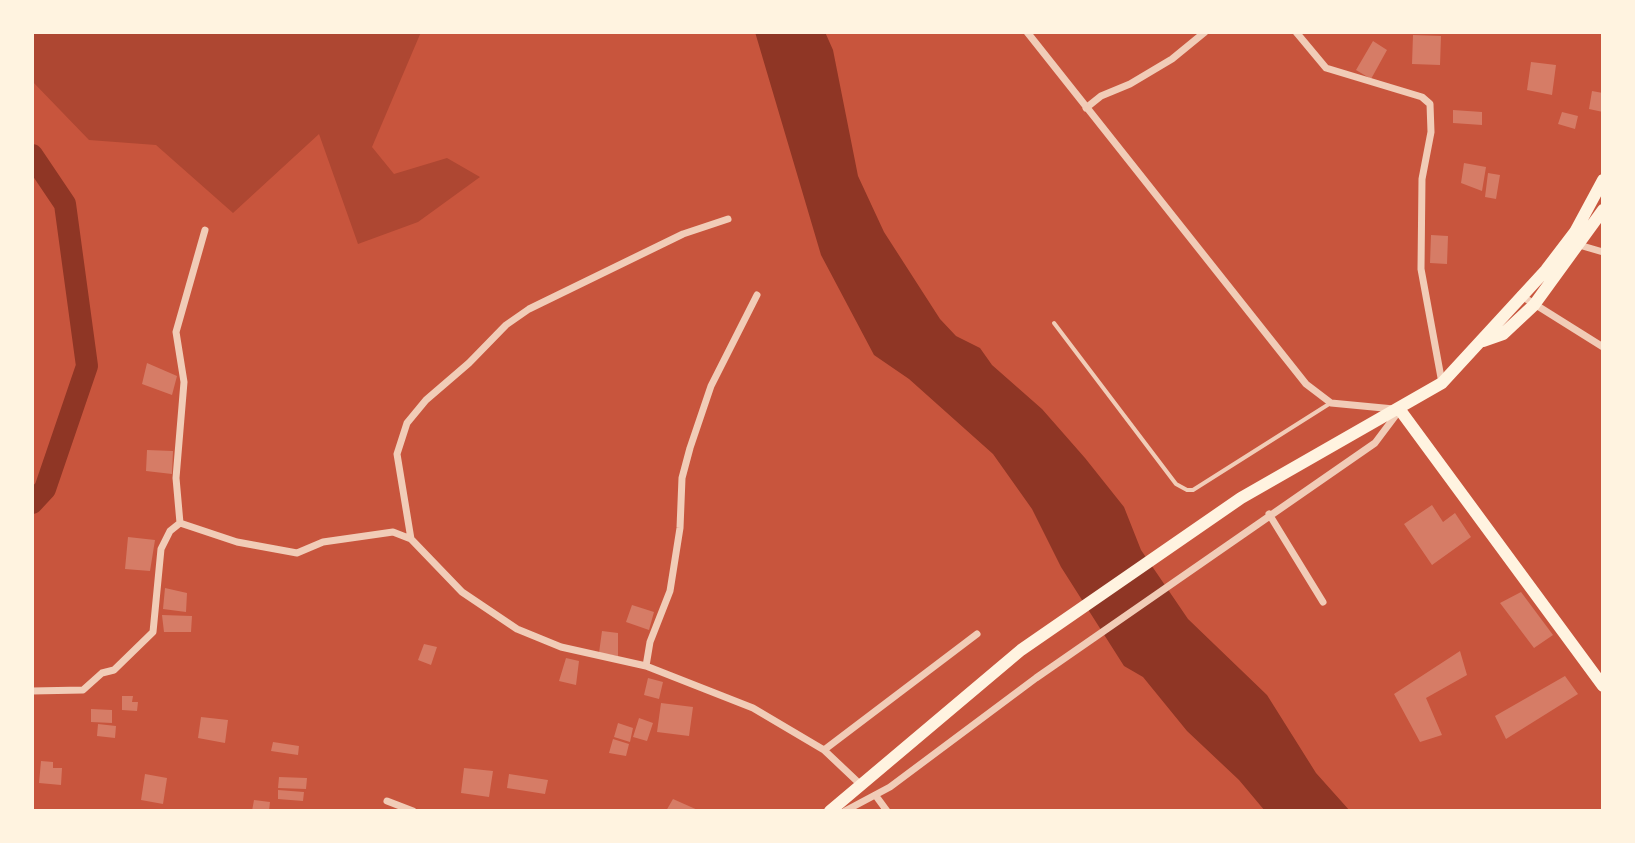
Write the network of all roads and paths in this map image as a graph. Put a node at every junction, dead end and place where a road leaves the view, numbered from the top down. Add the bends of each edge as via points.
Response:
1 (1027, 32) edge
2 (1205, 32) edge
3 (1296, 32) edge
4 (1086, 108) junction
5 (1603, 180) edge
6 (1603, 210) edge
7 (728, 219) dead end
8 (205, 230) dead end
9 (1579, 245) junction
10 (1603, 252) edge
11 (757, 295) dead end
12 (1520, 295) junction
13 (1534, 305) junction
14 (1054, 323) dead end
15 (1483, 341) junction
16 (1603, 347) edge
17 (1442, 383) junction
18 (1331, 403) junction
19 (1400, 410) junction
20 (1269, 514) junction
21 (180, 523) junction
22 (411, 539) junction
23 (1323, 602) dead end
24 (977, 634) dead end
25 (646, 666) junction
26 (1603, 686) edge
27 (32, 691) edge
28 (824, 750) junction
29 (861, 785) junction
30 (876, 796) junction
31 (387, 801) dead end
32 (413, 811) edge
33 (830, 811) edge
34 (845, 811) edge
35 (887, 811) edge

1 - 4 street
2 - 4 street via 1172,59
3 - 17 street via 1326,68 1430,104 1421,269
4 - 18 street via 1275,348
5 - 12 main road via 1575,232
6 - 9 main road
7 - 22 street via 683,234 529,309 426,400 407,423 397,454
8 - 21 street via 176,332 184,382 176,478
9 - 10 street
9 - 13 main road
11 - 25 street via 711,386 690,448 670,591
12 - 13 street
12 - 15 main road
13 - 15 main road via 1503,334
13 - 16 street
14 - 18 lane via 1176,484 1187,490
15 - 17 main road
17 - 19 main road
18 - 19 street
19 - 20 street via 1375,443
19 - 26 main road
19 - 29 main road via 1241,498 1021,650
20 - 23 street
20 - 30 street
21 - 22 street via 237,542 297,553 351,536 393,532
21 - 27 street via 161,549 153,632 114,670 83,690
22 - 25 street via 462,592 517,629 561,647
24 - 28 street
25 - 28 street via 753,708
28 - 29 street
29 - 33 main road
30 - 34 street
30 - 35 street
31 - 32 street

